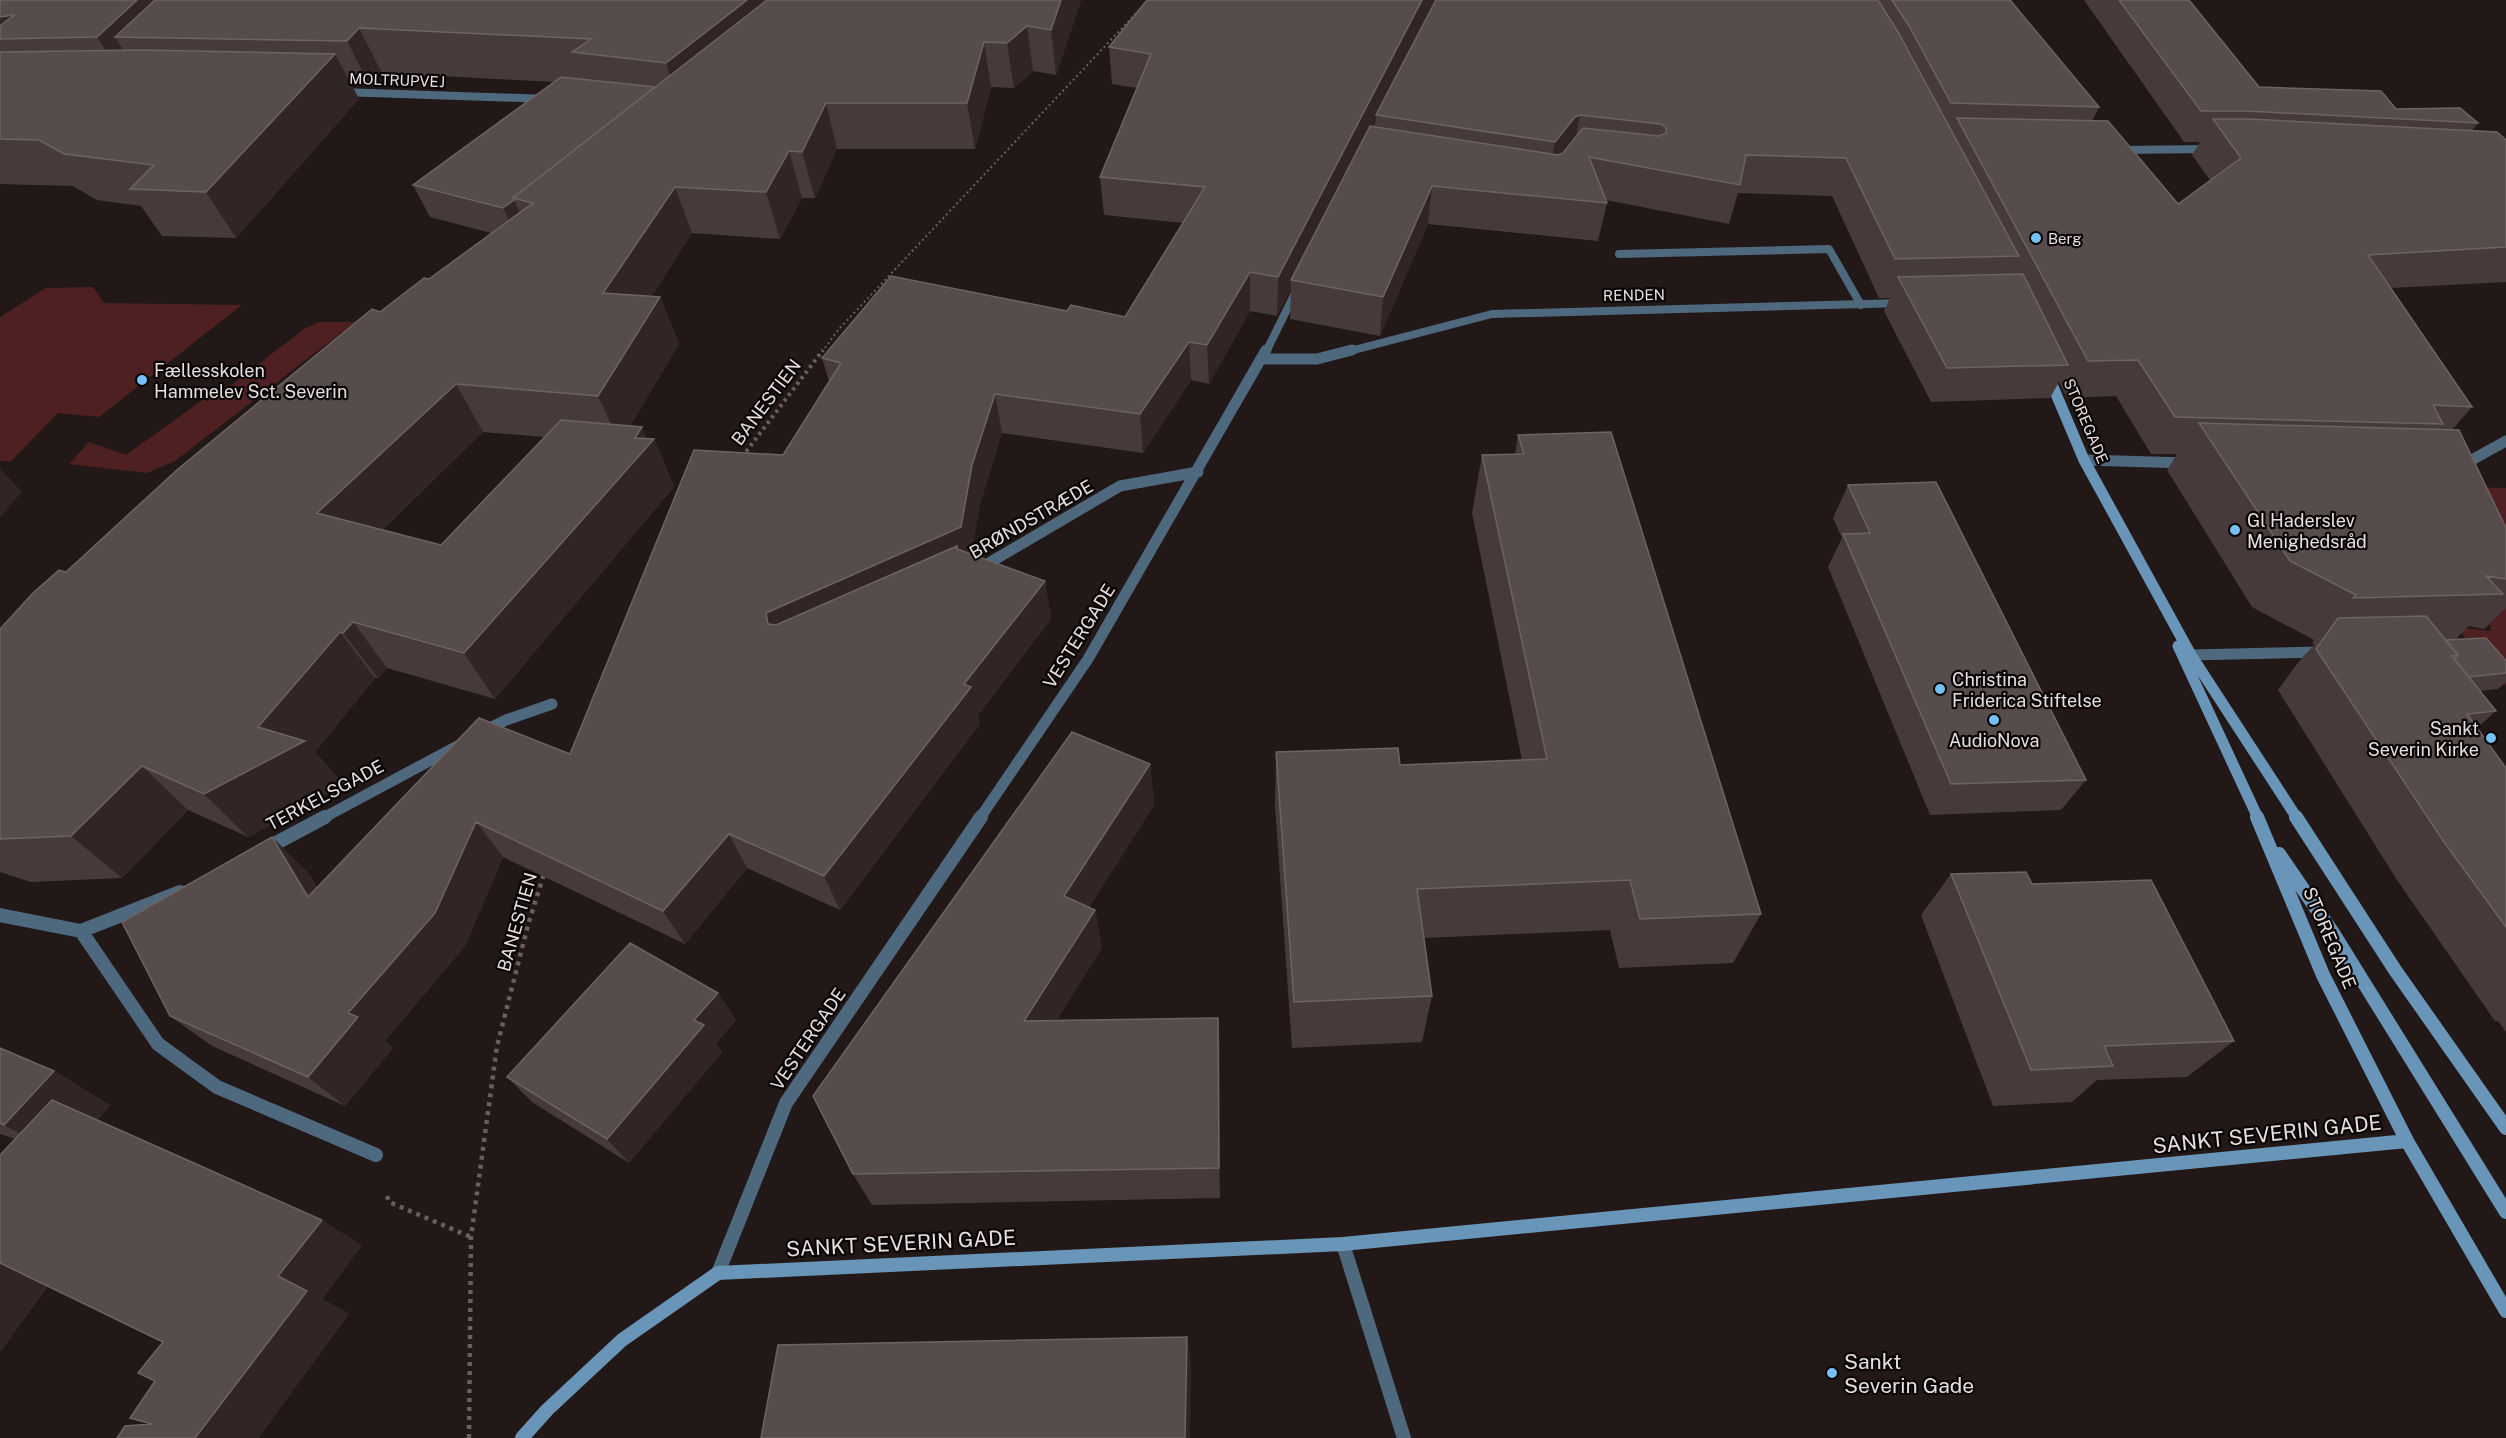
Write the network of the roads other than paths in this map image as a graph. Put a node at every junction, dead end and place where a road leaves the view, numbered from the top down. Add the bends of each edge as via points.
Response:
1 (334, 92) dead end
2 (560, 100) edge
3 (2217, 148) dead end
4 (2110, 150) edge
5 (1618, 254) dead end
6 (1305, 274) edge
7 (1919, 303) edge
8 (1861, 304) junction
9 (1262, 359) junction
10 (2046, 370) edge
11 (2506, 441) edge
12 (2084, 460) junction
13 (2203, 464) edge
14 (2443, 469) edge
15 (1198, 472) junction
16 (2141, 568) junction
17 (965, 576) edge
18 (2331, 651) edge
19 (2191, 655) junction
20 (552, 704) dead end
21 (2265, 834) junction
22 (254, 855) edge
23 (190, 888) edge
24 (0, 915) edge
25 (81, 931) junction
26 (2506, 1128) edge
27 (2407, 1141) junction
28 (376, 1155) road end
29 (2506, 1212) edge
30 (1343, 1244) junction
31 (718, 1273) junction
32 (2506, 1311) edge
33 (522, 1438) edge
34 (1404, 1438) edge

1 - 2 street, MOLTRUPVEJ
3 - 4 street
5 - 8 street via 1829,249
6 - 9 street, VESTERGADE
7 - 8 street, RENDEN
8 - 9 street, RENDEN via 1491,314 1317,359
9 - 15 street, VESTERGADE
10 - 12 street, STOREGADE
11 - 14 street via 2454,470
12 - 13 street
12 - 16 street, STOREGADE
15 - 17 street, BRØNDSTRÆDE via 1120,486
15 - 31 street, VESTERGADE via 1088,659 786,1103
16 - 19 street, STOREGADE
16 - 21 street, STOREGADE
18 - 19 street
19 - 26 street, STOREGADE via 2395,970
20 - 22 street, TERKELSGADE via 506,720
21 - 27 street, STOREGADE via 2323,975
21 - 29 street via 2333,933
23 - 25 street
24 - 25 street
25 - 28 street via 158,1044 217,1087
27 - 30 street, SANKT SEVERIN GADE
27 - 32 street, STOREGADE
30 - 31 street, SANKT SEVERIN GADE
30 - 34 street
31 - 33 street via 622,1340

